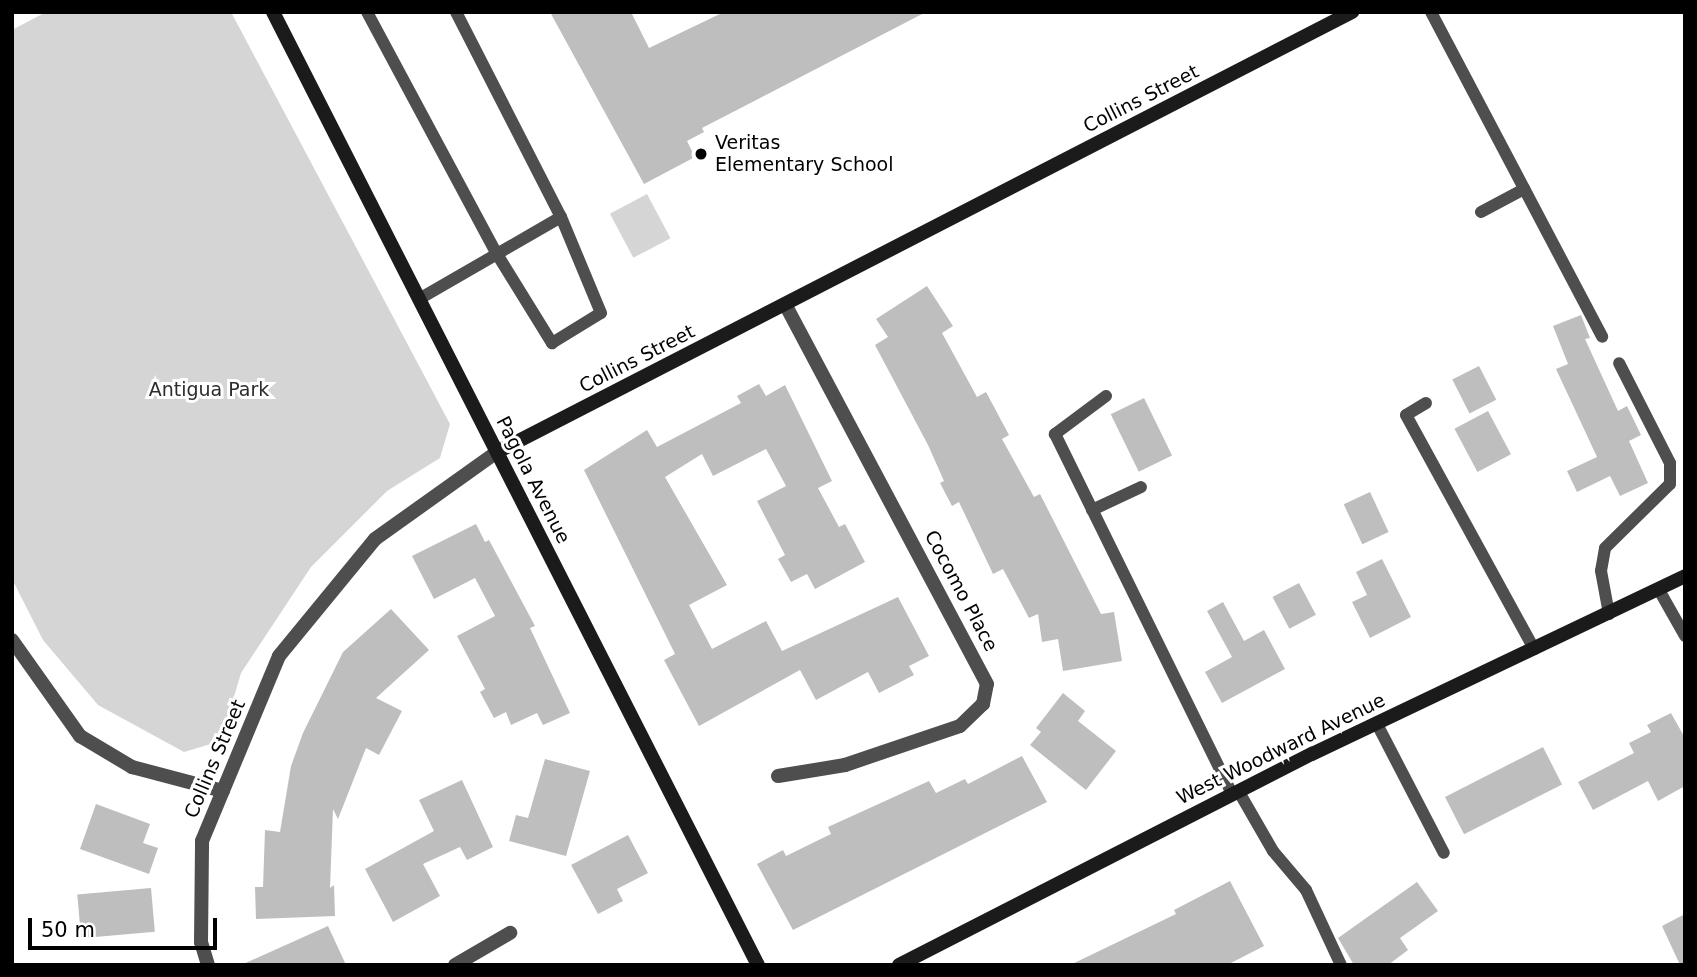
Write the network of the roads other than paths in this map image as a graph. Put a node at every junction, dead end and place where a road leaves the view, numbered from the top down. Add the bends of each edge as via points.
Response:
1 (273, 12) edge
2 (367, 12) edge
3 (456, 12) edge
4 (1352, 12) edge
5 (1431, 12) edge
6 (1524, 189) junction
7 (1481, 212) dead end
8 (561, 217) junction
9 (497, 254) junction
10 (419, 299) junction
11 (785, 304) junction
12 (1602, 338) dead end
13 (1619, 363) dead end
14 (1106, 396) dead end
15 (1426, 404) dead end
16 (497, 453) junction
17 (1141, 487) dead end
18 (1092, 510) junction
19 (1685, 576) edge
20 (1659, 590) junction
21 (1609, 614) junction
22 (1685, 636) edge
23 (12, 640) edge
24 (1534, 649) junction
25 (1377, 724) junction
26 (778, 776) dead end
27 (223, 791) junction
28 (1235, 793) junction
29 (1444, 853) dead end
30 (510, 933) dead end
31 (208, 965) edge
32 (455, 965) edge
33 (758, 965) edge
34 (899, 965) edge
35 (1341, 965) edge

1 - 10 street, Pagola Avenue
2 - 9 lane
3 - 8 lane
4 - 11 street, Collins Street
5 - 6 lane
6 - 7 lane
6 - 12 lane
8 - 9 lane
8 - 9 lane via 601,313 552,343
9 - 10 lane
10 - 16 street, Pagola Avenue
11 - 16 street, Collins Street
11 - 26 street, Cocomo Place via 987,684 983,704 960,726 845,765
13 - 21 lane via 1670,463 1670,484 1605,548 1601,572
14 - 18 lane via 1055,434
15 - 24 lane via 1406,415
16 - 27 street, Collins Street via 376,539 278,656
16 - 33 street, Pagola Avenue
17 - 18 lane
18 - 28 lane
19 - 20 street, West Woodward Avenue
20 - 21 street, West Woodward Avenue
20 - 22 lane
21 - 24 street, West Woodward Avenue
23 - 27 street via 80,736 132,767
24 - 25 street, West Woodward Avenue
25 - 28 street, West Woodward Avenue
25 - 29 lane
27 - 31 street, Collins Street via 202,841 201,942
28 - 34 street, West Woodward Avenue
28 - 35 lane via 1273,852 1306,890
30 - 32 street

